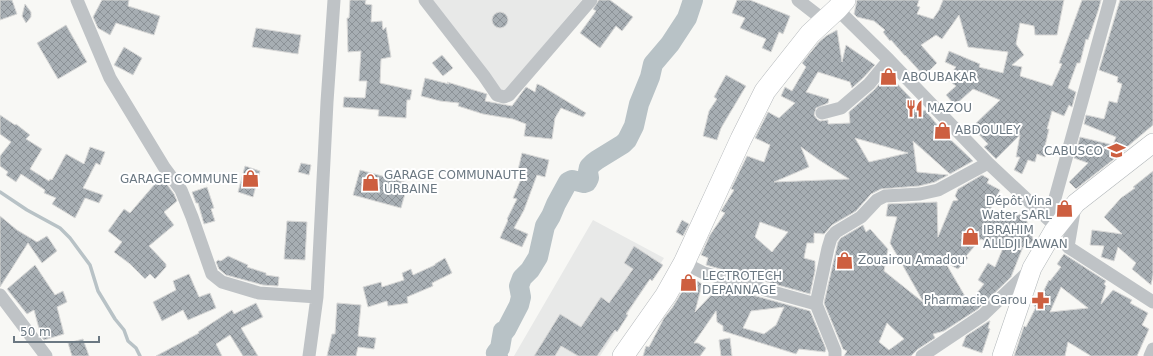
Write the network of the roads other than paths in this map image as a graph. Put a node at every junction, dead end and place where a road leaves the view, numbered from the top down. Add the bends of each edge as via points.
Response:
1 (77, 0) edge
2 (334, 0) edge
3 (425, 0) edge
4 (591, 0) edge
5 (798, 0) edge
6 (1110, 0) edge
7 (836, 10) edge
8 (889, 60) junction
9 (822, 113) dead end
10 (1153, 143) edge
11 (988, 164) junction
12 (1076, 203) junction
13 (1049, 220) junction
14 (684, 263) junction
15 (1032, 268) junction
16 (0, 295) edge
17 (317, 297) junction
18 (1153, 302) edge
19 (816, 304) junction
20 (1153, 348) edge
21 (46, 356) edge
22 (309, 356) edge
23 (623, 356) edge
24 (835, 356) edge
25 (922, 356) edge
26 (1002, 356) edge
27 (1150, 356) edge

1 - 17 street via 110,78 164,167 181,190 212,274 222,282 260,293
2 - 17 street
3 - 4 street via 497,94 504,97
5 - 7 street
6 - 13 street
7 - 8 street
7 - 14 main road via 810,34 765,91
8 - 9 street via 869,84 841,108
8 - 11 street
10 - 12 main road
11 - 13 street
11 - 19 street via 938,190 885,196 877,200 861,217 836,232 829,243
12 - 13 street
12 - 15 main road via 1053,232
12 - 18 street via 1068,247
14 - 19 street via 704,273
14 - 23 main road via 666,296
15 - 25 street via 983,315
15 - 26 main road
16 - 21 street
17 - 22 street
19 - 24 street
20 - 27 street

